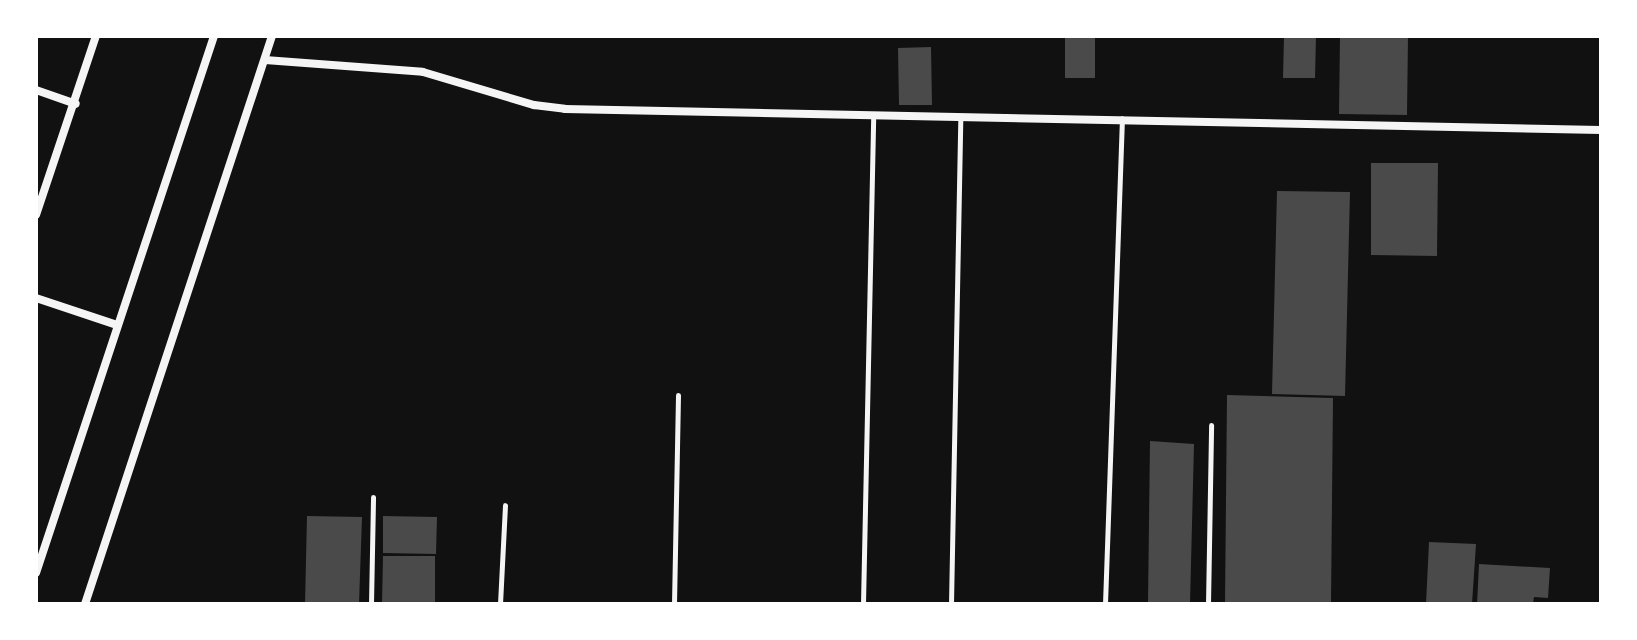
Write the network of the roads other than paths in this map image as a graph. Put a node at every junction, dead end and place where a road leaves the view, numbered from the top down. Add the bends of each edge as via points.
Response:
1 (96, 36) edge
2 (214, 36) edge
3 (272, 36) edge
4 (265, 60) junction
5 (36, 90) edge
6 (76, 104) junction
7 (873, 113) junction
8 (1122, 117) junction
9 (960, 118) junction
10 (1601, 130) edge
11 (40, 192) edge
12 (36, 215) edge
13 (36, 298) edge
14 (117, 325) junction
15 (678, 395) dead end
16 (1211, 425) dead end
17 (373, 497) dead end
18 (505, 505) dead end
19 (36, 573) edge
20 (85, 604) edge
21 (371, 604) edge
22 (500, 604) edge
23 (674, 604) edge
24 (863, 604) edge
25 (951, 604) edge
26 (1105, 604) edge
27 (1208, 604) edge

1 - 6 street
2 - 14 street
3 - 4 street
4 - 7 street via 423,72 565,109
4 - 20 street
5 - 6 street
6 - 11 street
7 - 9 street
7 - 24 lane
8 - 9 street
8 - 10 street
8 - 26 lane
9 - 25 lane
11 - 12 street
13 - 14 street
14 - 19 street
15 - 23 lane
16 - 27 lane
17 - 21 lane
18 - 22 lane

